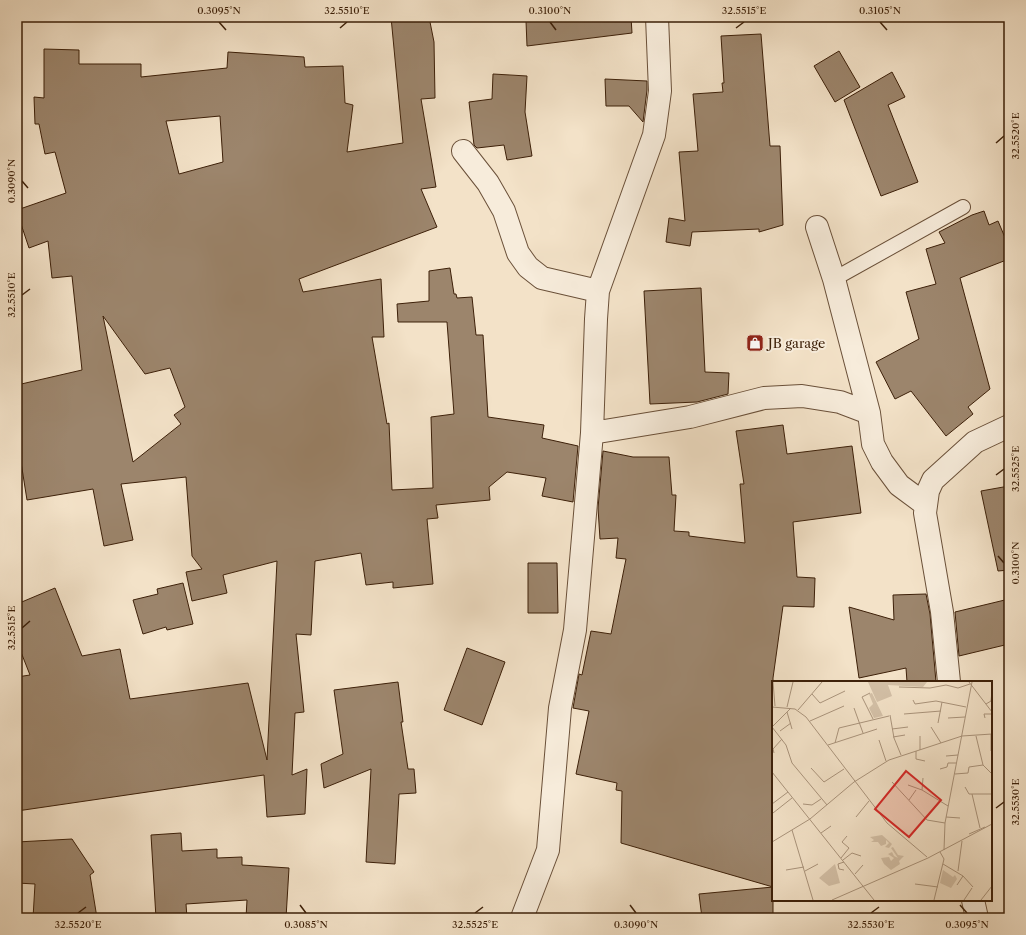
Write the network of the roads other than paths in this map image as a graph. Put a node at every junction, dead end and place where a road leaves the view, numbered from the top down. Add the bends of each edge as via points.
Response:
1 (657, 17) edge
2 (463, 151) dead end
3 (963, 207) dead end
4 (817, 227) dead end
5 (834, 279) junction
6 (598, 291) junction
7 (869, 413) junction
8 (1009, 426) edge
9 (592, 433) junction
10 (926, 505) junction
11 (949, 681) edge
12 (973, 901) edge
13 (522, 918) edge
14 (978, 918) edge

1 - 6 street via 660,91 654,135
2 - 6 street via 488,183 504,211 518,253 528,267 542,278
3 - 5 lane
4 - 5 street
5 - 7 street
6 - 9 street
7 - 9 street via 840,402 802,396 764,398 690,417
7 - 10 street via 873,444 882,462 899,485
8 - 10 street via 975,442 933,480
9 - 13 street via 575,630 560,708 548,850
10 - 11 street via 925,513 942,612
12 - 14 street

